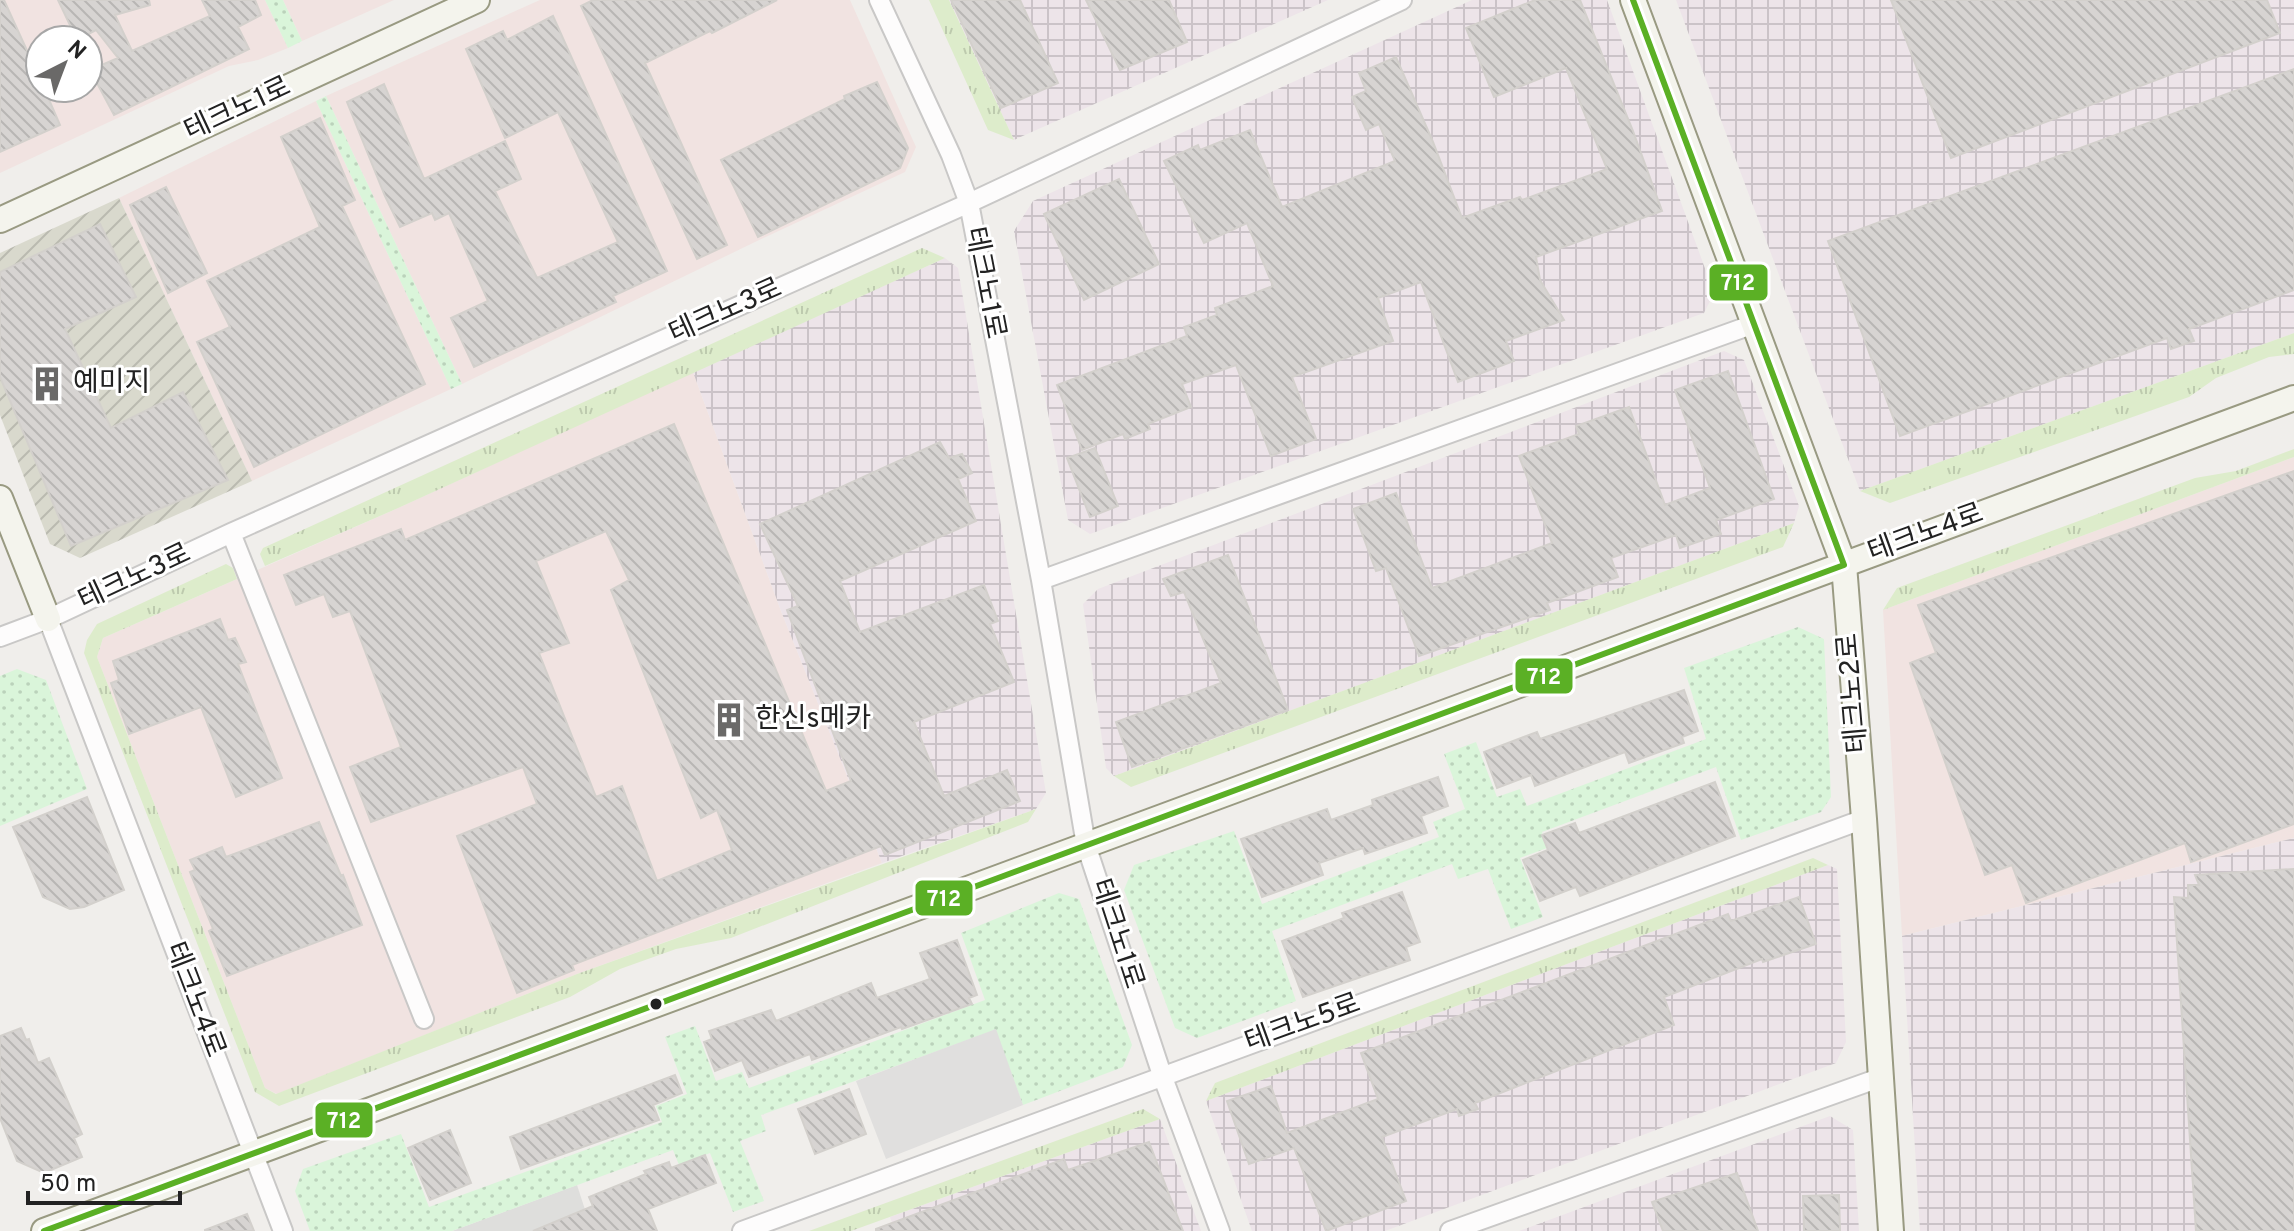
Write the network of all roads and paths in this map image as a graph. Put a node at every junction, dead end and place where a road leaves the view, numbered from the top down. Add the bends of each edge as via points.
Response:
1 (477, 0) edge
2 (879, 0) edge
3 (1402, 0) edge
4 (1633, 0) edge
5 (969, 203) junction
6 (0, 220) edge
7 (1754, 324) junction
8 (2294, 398) edge
9 (0, 498) edge
10 (231, 533) junction
11 (1844, 565) junction
12 (1041, 580) junction
13 (48, 619) junction
14 (0, 637) edge
15 (1864, 819) junction
16 (1086, 845) junction
17 (134, 846) joint
18 (424, 1019) dead end
19 (1162, 1075) junction
20 (1882, 1077) junction
21 (253, 1154) junction
22 (44, 1231) edge
23 (283, 1231) edge
24 (742, 1231) edge
25 (1220, 1231) edge
26 (1450, 1231) edge
27 (1891, 1231) edge

1 - 6 main road, 테크노1로
2 - 5 street, 테크노1로
3 - 5 street, 테크노3로
4 - 7 main road, 테크노2로
5 - 10 street, 테크노3로
5 - 12 street, 테크노1로
7 - 11 main road, 테크노2로
7 - 12 street
8 - 11 main road, 테크노4로
9 - 13 main road
10 - 13 street, 테크노3로
10 - 18 street
11 - 15 main road, 테크노2로
11 - 16 main road, 테크노4로
12 - 16 street, 테크노1로
13 - 14 street, 테크노3로
13 - 17 street, 테크노3로
15 - 19 street, 테크노5로
15 - 20 main road, 테크노2로
16 - 19 street, 테크노1로
16 - 21 main road, 테크노4로
17 - 21 street, 테크노4로
19 - 24 street, 테크노5로
19 - 25 street, 테크노1로
20 - 26 street
20 - 27 main road, 테크노2로
21 - 22 main road, 테크노4로
21 - 23 street, 테크노4로

